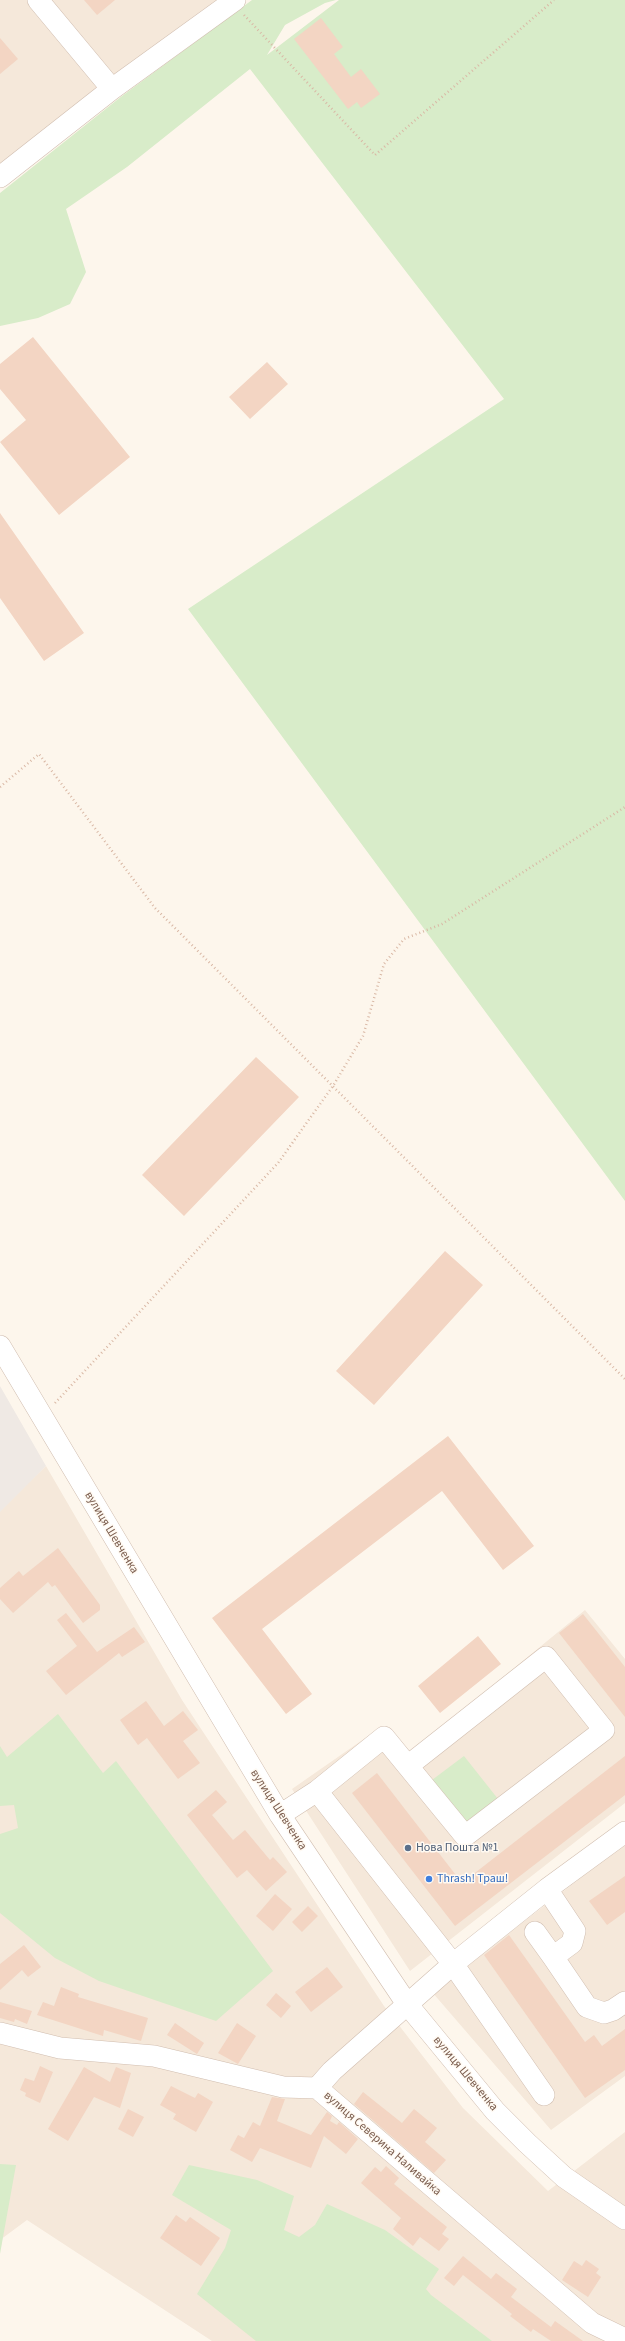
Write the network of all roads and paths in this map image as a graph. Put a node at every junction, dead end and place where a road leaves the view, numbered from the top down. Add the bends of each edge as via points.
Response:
1 (38, 0) edge
2 (554, 0) edge
3 (234, 1) edge
4 (112, 89) junction
5 (0, 177) edge
6 (0, 787) edge
7 (625, 808) edge
8 (333, 1086) junction
9 (0, 1346) edge
10 (625, 1379) edge
11 (43, 1416) junction
12 (408, 1765) junction
13 (317, 1791) junction
14 (280, 1815) junction
15 (625, 1832) edge
16 (547, 1889) junction
17 (535, 1932) dead end
18 (553, 1957) junction
19 (453, 1964) junction
20 (625, 2002) edge
21 (407, 2004) junction
22 (0, 2033) edge
23 (317, 2088) junction
24 (544, 2095) dead end
25 (625, 2219) edge
26 (625, 2339) edge

1 - 4 street
2 - 3 path via 375,155
3 - 4 street
4 - 5 street
6 - 8 path via 39,754 155,908
7 - 8 path via 442,924 404,939 384,964 363,1036
8 - 10 path
8 - 11 path via 278,1163
9 - 11 street, вулиця Шевченка
11 - 14 street, вулиця Шевченка
12 - 12 street via 465,1836 604,1730 546,1657
12 - 13 street via 384,1737
13 - 14 street
13 - 19 street
14 - 21 street, вулиця Шевченка
15 - 16 street
16 - 18 street via 575,1931 572,1943
16 - 19 street
17 - 18 street
18 - 20 street via 587,2007 604,2013
19 - 21 street
19 - 24 street
21 - 23 street via 332,2071
21 - 25 street, вулиця Шевченка via 495,2111 526,2143 564,2176
22 - 23 street, вулиця Северина Наливайка via 60,2048 154,2056 283,2087
23 - 26 street, вулиця Северина Наливайка via 592,2323

